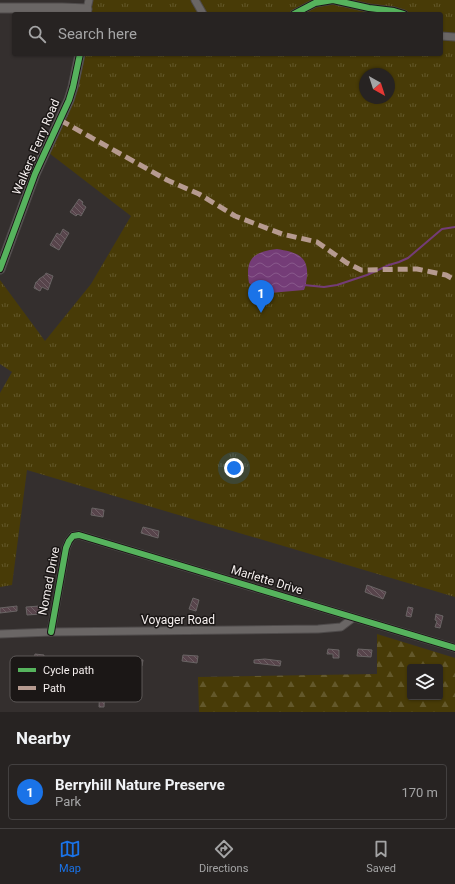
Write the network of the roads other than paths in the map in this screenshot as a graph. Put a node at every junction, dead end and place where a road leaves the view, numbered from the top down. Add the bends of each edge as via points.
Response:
1 (195, 0) edge
2 (0, 8) edge
3 (88, 8) edge
4 (202, 12) edge
5 (298, 12) edge
6 (397, 12) edge
7 (443, 36) edge
8 (455, 37) edge
9 (80, 56) edge
10 (0, 269) edge
11 (72, 536) joint
12 (353, 618) junction
13 (51, 632) junction
14 (0, 634) edge
15 (455, 648) edge

1 - 4 street
2 - 3 street
5 - 6 street via 315,3 333,0
7 - 8 street
9 - 10 street, Walkers Ferry Road via 69,100 35,174
11 - 12 street, Marlette Drive via 86,536
11 - 13 street, Nomad Drive via 66,548
12 - 13 street, Voyager Road via 341,627 318,629
12 - 15 street, Marlette Drive
13 - 14 street, Voyager Road

